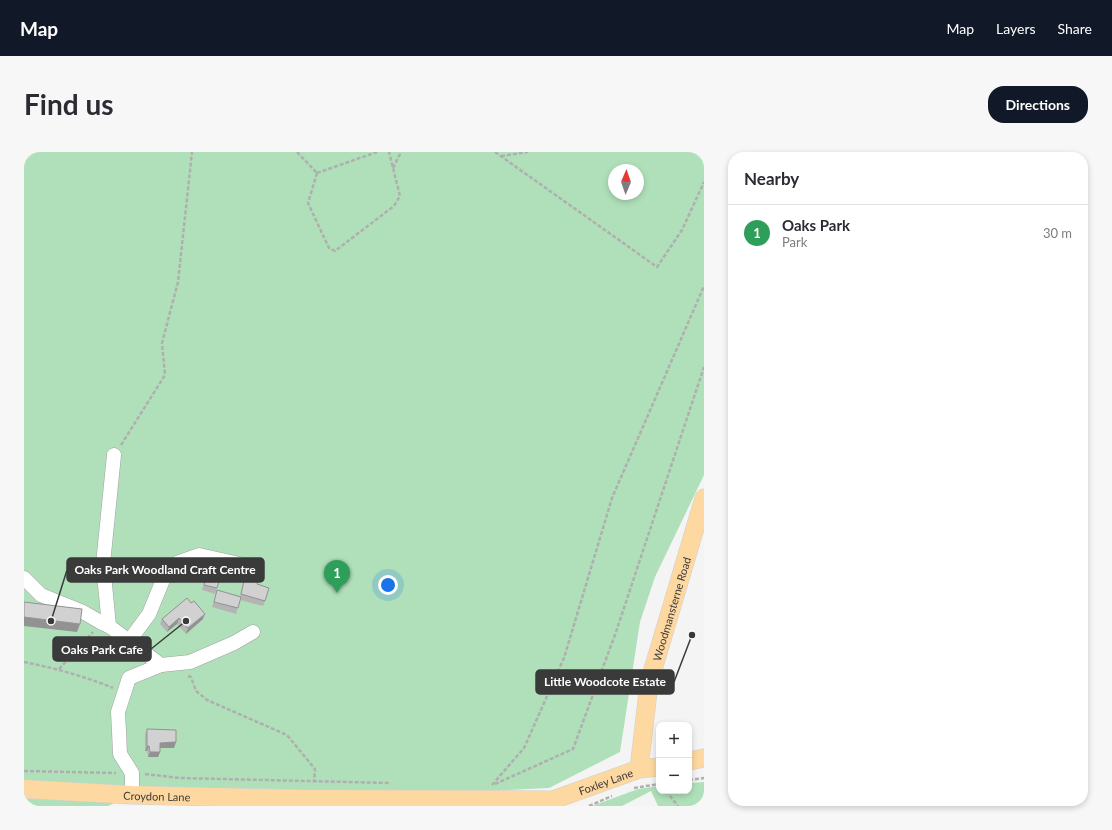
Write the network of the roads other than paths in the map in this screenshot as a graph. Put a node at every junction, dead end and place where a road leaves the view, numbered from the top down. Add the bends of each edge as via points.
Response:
1 (114, 455) road end
2 (704, 498) edge
3 (253, 567) edge
4 (24, 578) edge
5 (105, 624) junction
6 (253, 632) dead end
7 (129, 640) junction
8 (161, 665) junction
9 (704, 758) edge
10 (692, 760) edge
11 (656, 767) edge
12 (639, 769) junction
13 (24, 790) edge
14 (132, 794) junction
15 (552, 803) edge

1 - 5 lane via 103,564
2 - 12 main road, Woodmansterne Road via 649,683
3 - 7 lane via 199,555 179,562 165,575 149,614
4 - 5 lane via 41,595
5 - 7 lane
6 - 8 lane via 190,662
7 - 8 lane
8 - 14 lane via 129,678 118,712 120,754 132,773
9 - 10 main road
11 - 12 main road, Foxley Lane
12 - 15 main road, Foxley Lane
13 - 14 main road, Croydon Lane
14 - 15 main road, Croydon Lane

